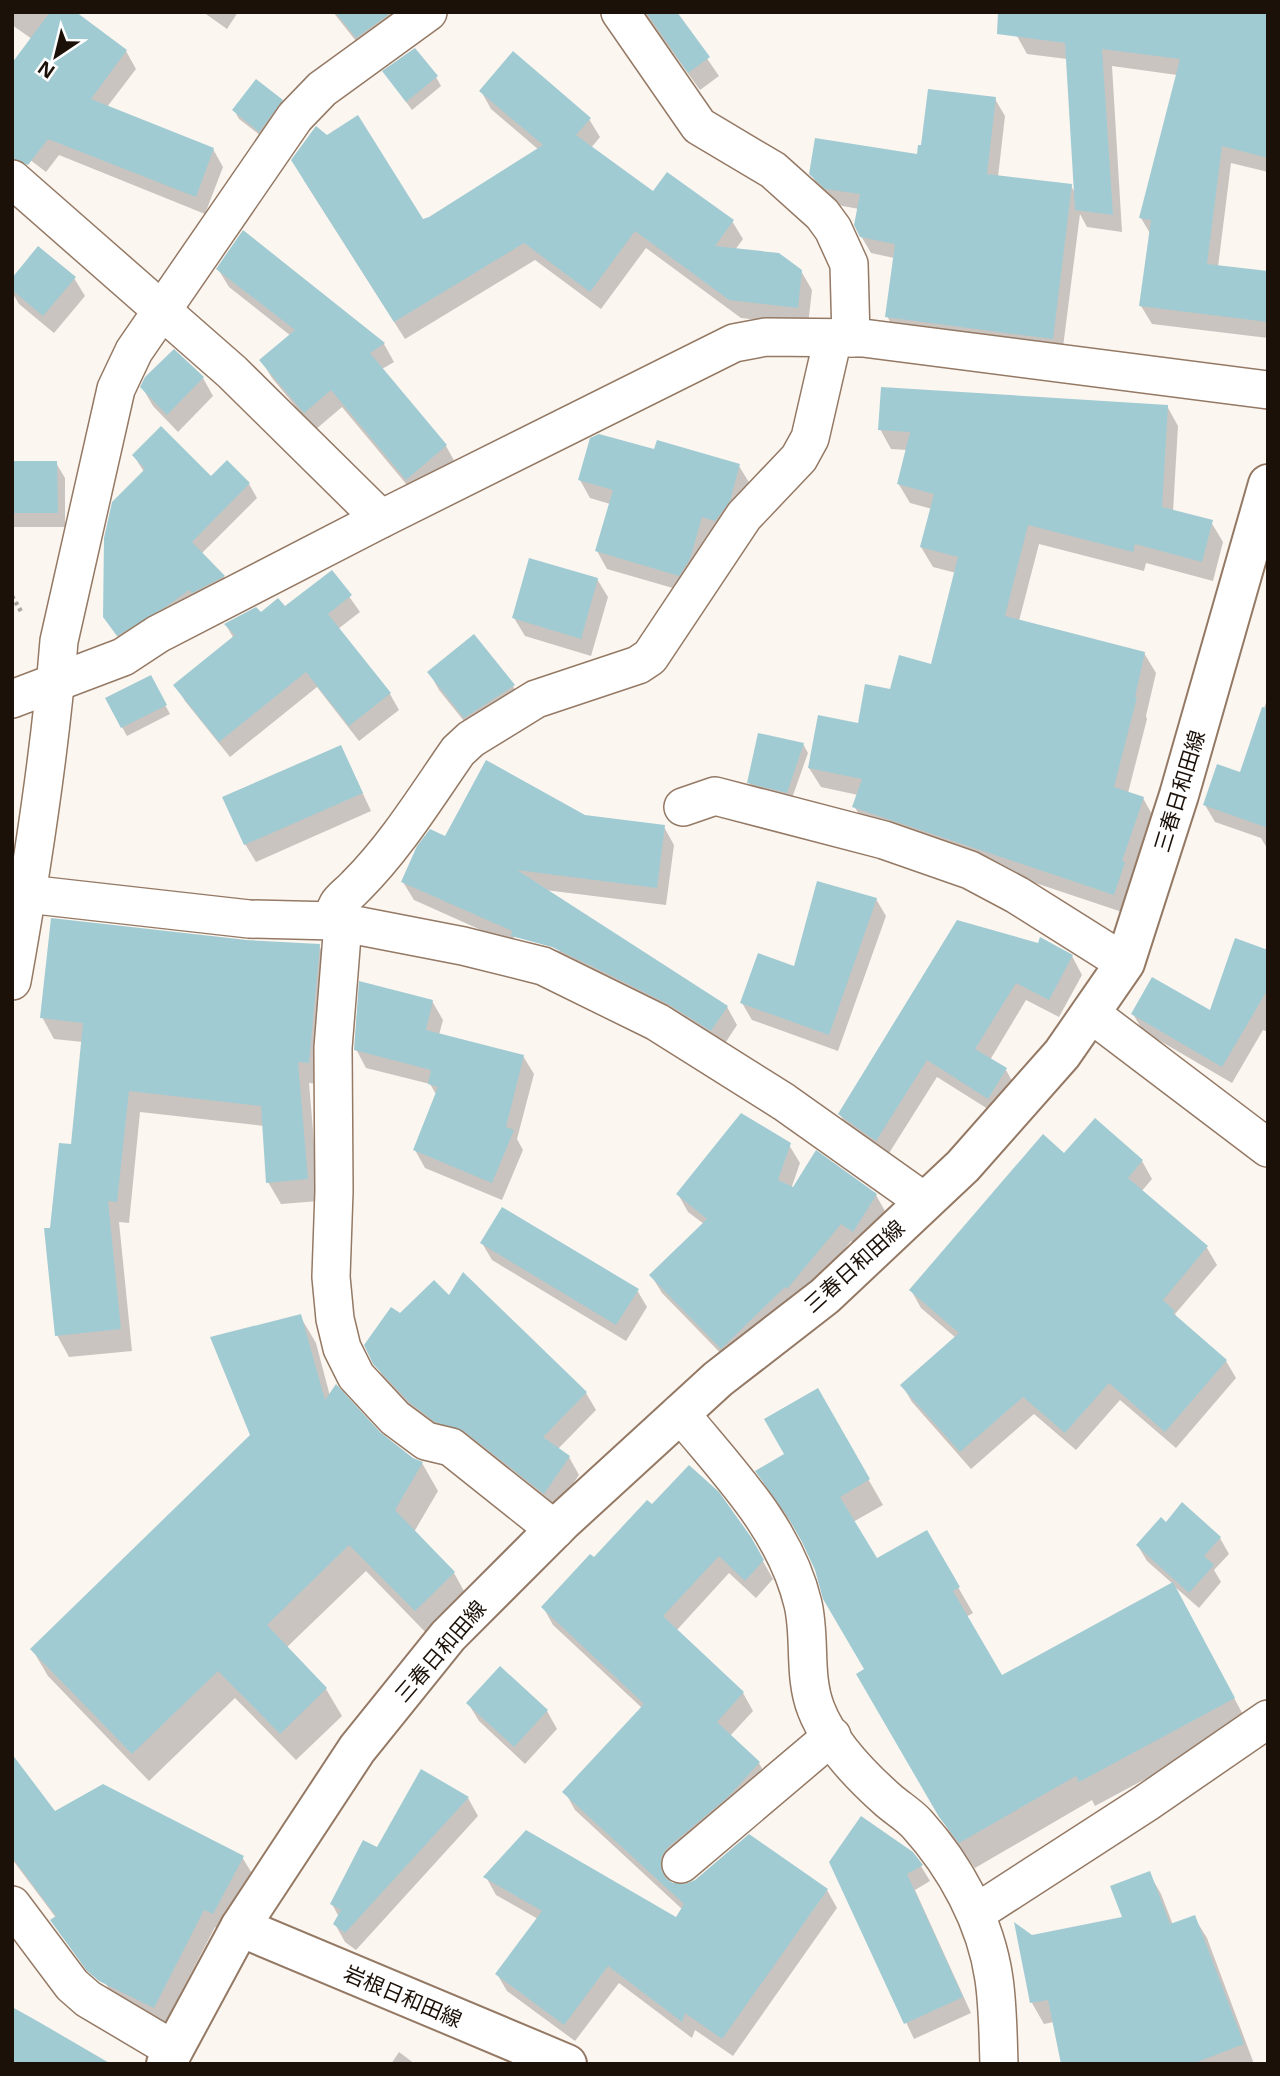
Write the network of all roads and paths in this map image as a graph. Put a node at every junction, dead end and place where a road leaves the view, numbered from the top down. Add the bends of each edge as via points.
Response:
1 (428, 12) edge
2 (620, 12) edge
3 (12, 179) edge
4 (26, 207) edge
5 (162, 308) junction
6 (842, 338) junction
7 (1268, 390) edge
8 (1268, 484) edge
9 (381, 519) junction
10 (1261, 531) edge
11 (56, 682) junction
12 (12, 699) edge
13 (683, 807) dead end
14 (27, 894) junction
15 (339, 922) junction
16 (1125, 963) junction
17 (12, 981) edge
18 (1090, 1013) junction
19 (1268, 1148) edge
20 (925, 1202) junction
21 (680, 1413) junction
22 (555, 1530) junction
23 (1268, 1719) edge
24 (832, 1736) junction
25 (681, 1864) dead end
26 (12, 1905) edge
27 (975, 1913) junction
28 (240, 1927) junction
29 (170, 2057) edge
30 (567, 2064) edge
31 (999, 2064) edge

1 - 5 street via 321,89 295,117
2 - 6 street via 699,126 774,170 833,229 849,264
3 - 4 street
4 - 5 street
5 - 9 street
5 - 11 street via 116,389 62,629
6 - 7 street
6 - 9 street via 766,337 734,343
6 - 15 street via 810,438 799,458 744,516 650,657 536,699 471,739 396,841 341,900 334,910
8 - 10 main road, 三春日和田線
9 - 11 street via 122,657
10 - 16 main road, 三春日和田線
11 - 12 street
11 - 14 street
13 - 16 street via 715,796 884,840 970,870
14 - 15 street via 249,919
14 - 17 street
15 - 20 street via 542,966 593,989 657,1022 784,1102
15 - 22 street via 331,1276 342,1348 356,1376 395,1419 426,1441 451,1447
16 - 18 main road, 三春日和田線
18 - 19 street
18 - 20 main road, 三春日和田線 via 1062,1054
20 - 21 main road, 三春日和田線 via 825,1296
21 - 22 main road, 三春日和田線
21 - 24 street via 779,1540 803,1605 816,1710
22 - 28 main road, 三春日和田線 via 448,1636 357,1749
23 - 27 street
24 - 25 street
24 - 27 street via 841,1752 916,1822 949,1865
26 - 29 street via 72,1984
27 - 31 street via 994,1977
28 - 29 main road, 三春日和田線
28 - 30 main road, 岩根日和田線

